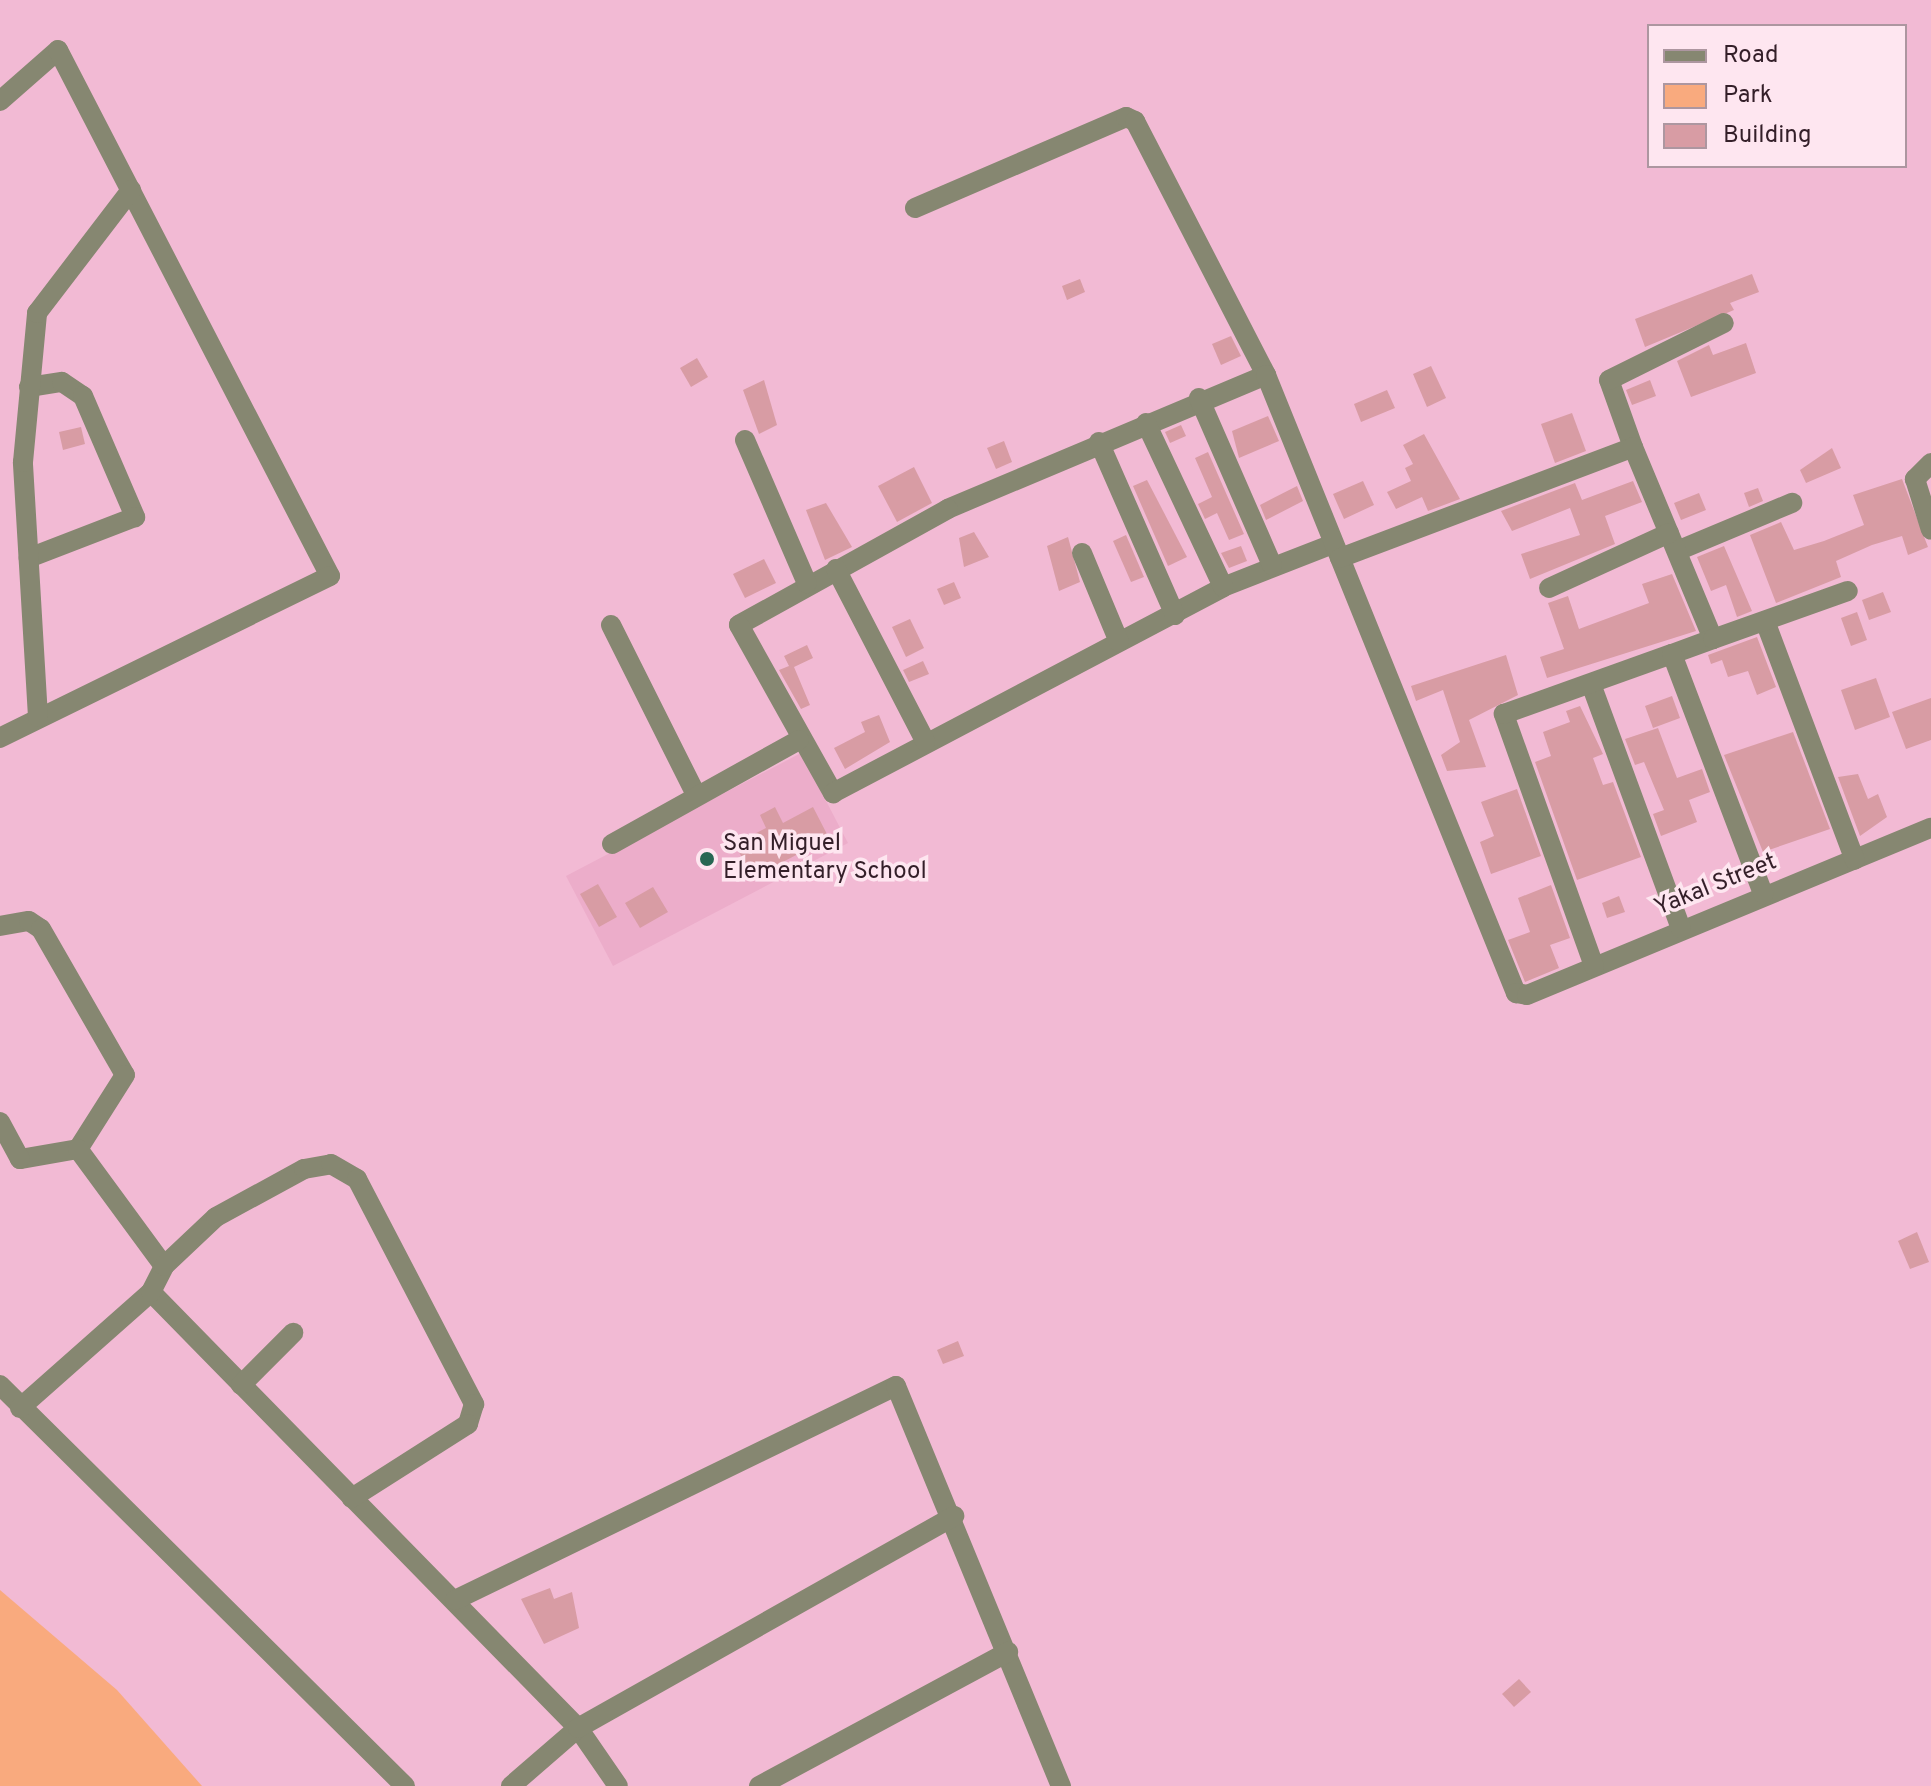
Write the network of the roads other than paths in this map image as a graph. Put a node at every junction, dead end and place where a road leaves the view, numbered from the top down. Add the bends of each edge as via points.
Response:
1 (0, 101) edge
2 (131, 190) junction
3 (915, 208) dead end
4 (1724, 323) dead end
5 (1266, 375) junction
6 (29, 387) junction
7 (1199, 398) junction
8 (1146, 423) junction
9 (745, 440) dead end
10 (1099, 442) junction
11 (1633, 447) junction
12 (1931, 463) edge
13 (1792, 503) dead end
14 (1931, 530) edge
15 (1673, 542) junction
16 (1336, 551) junction
17 (1082, 553) dead end
18 (29, 558) junction
19 (1272, 565) junction
20 (836, 569) junction
21 (807, 583) junction
22 (1223, 587) junction
23 (1549, 588) dead end
24 (1848, 591) dead end
25 (1175, 615) junction
26 (1765, 621) junction
27 (611, 625) dead end
28 (1713, 639) junction
29 (1119, 642) junction
30 (1672, 654) junction
31 (1591, 684) junction
32 (38, 717) junction
33 (0, 738) edge
34 (799, 740) junction
35 (925, 741) junction
36 (695, 793) junction
37 (1931, 828) edge
38 (612, 844) dead end
39 (1855, 860) junction
40 (1763, 894) junction
41 (0, 926) edge
42 (1681, 928) junction
43 (1594, 966) junction
44 (0, 1122) edge
45 (78, 1149) junction
46 (164, 1266) junction
47 (151, 1292) junction
48 (293, 1333) dead end
49 (0, 1385) edge
50 (241, 1385) junction
51 (20, 1408) junction
52 (352, 1498) junction
53 (954, 1516) junction
54 (455, 1600) junction
55 (1008, 1652) junction
56 (578, 1728) junction
57 (405, 1786) edge
58 (511, 1786) edge
59 (618, 1786) edge
60 (759, 1786) edge
61 (1061, 1786) edge

1 - 2 street via 58,50
2 - 6 street via 37,313
2 - 32 street via 330,576
3 - 5 street via 1126,117 1135,121
4 - 11 street via 1609,380
5 - 7 street
5 - 16 street
6 - 18 street
6 - 18 street via 62,382 83,396 135,517
7 - 8 street
7 - 19 street
8 - 10 street
8 - 22 street
9 - 21 street
10 - 20 street via 948,509
10 - 25 street
11 - 15 street
11 - 16 street
12 - 14 street via 1915,479
13 - 15 street
15 - 23 street
15 - 28 street
16 - 19 street
16 - 43 street, Yakal Street via 1521,996
17 - 29 street
18 - 32 street
19 - 22 street
20 - 21 street
20 - 35 street
21 - 34 street via 739,625
22 - 25 street
24 - 26 street
25 - 29 street
26 - 28 street
26 - 39 street
27 - 36 street
28 - 30 street
29 - 35 street
30 - 31 street
30 - 40 street
31 - 42 street
31 - 43 street via 1501,720
32 - 33 street
34 - 35 street via 833,793
34 - 36 street
36 - 38 street
37 - 39 street, Yakal Street
39 - 40 street, Yakal Street
40 - 42 street, Yakal Street
41 - 45 street via 29,921 41,929 125,1075
42 - 43 street, Yakal Street
44 - 45 street via 20,1159
45 - 46 street
46 - 47 street
46 - 52 street via 216,1217 304,1169 331,1164 357,1179 474,1404 468,1424
47 - 50 street
47 - 51 street
48 - 50 street
49 - 51 street
50 - 52 street
51 - 57 street
52 - 54 street
53 - 54 street via 896,1386
53 - 55 street
53 - 56 street
54 - 56 street
55 - 60 street
55 - 61 street
56 - 58 street
56 - 59 street

